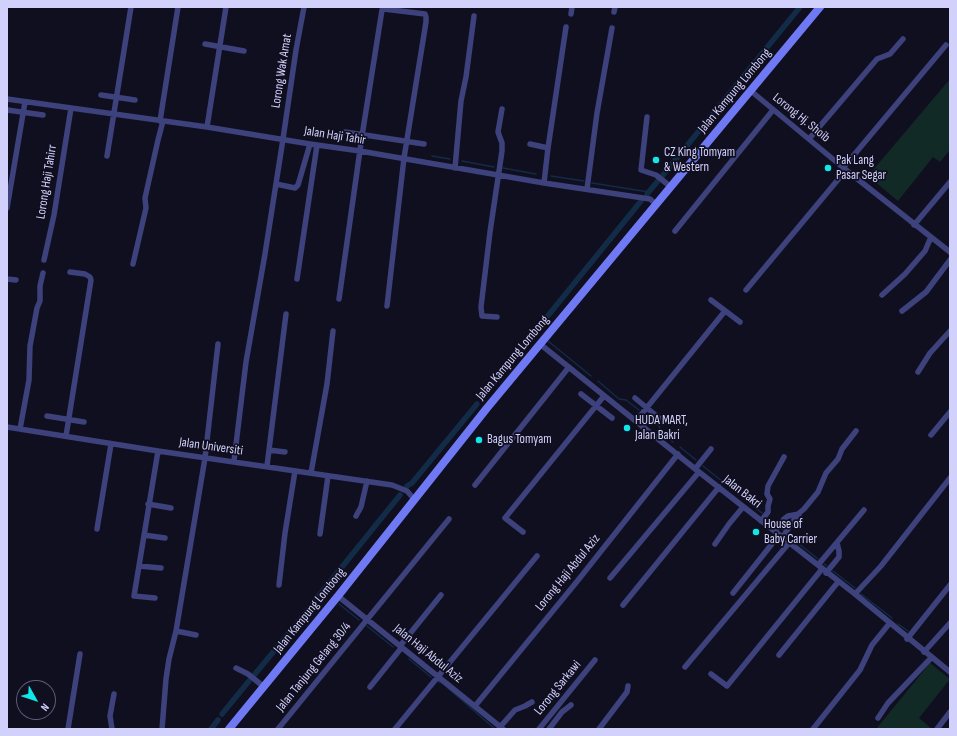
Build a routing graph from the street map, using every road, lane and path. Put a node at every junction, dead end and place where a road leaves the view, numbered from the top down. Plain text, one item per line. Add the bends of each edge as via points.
1 (131, 7) edge
2 (178, 7) edge
3 (226, 7) edge
4 (304, 7) edge
5 (572, 7) edge
6 (820, 7) edge
7 (571, 14) dead end
8 (474, 16) dead end
9 (566, 27) dead end
10 (612, 28) dead end
11 (903, 39) dead end
12 (205, 44) dead end
13 (946, 45) dead end
14 (219, 47) junction
15 (244, 51) dead end
16 (750, 91) junction
17 (101, 96) dead end
18 (116, 98) junction
19 (7, 99) edge
20 (135, 100) dead end
21 (25, 102) junction
22 (70, 108) junction
23 (502, 109) dead end
24 (7, 110) edge
25 (773, 110) junction
26 (23, 113) junction
27 (114, 114) junction
28 (44, 115) dead end
29 (647, 117) dead end
30 (162, 121) junction
31 (208, 127) junction
32 (345, 132) dead end
33 (362, 134) junction
34 (283, 139) junction
35 (809, 139) junction
36 (407, 141) junction
37 (310, 144) junction
38 (424, 144) dead end
39 (530, 144) dead end
40 (317, 145) junction
41 (548, 148) junction
42 (360, 151) junction
43 (107, 156) dead end
44 (404, 158) junction
45 (455, 168) junction
46 (844, 169) junction
47 (498, 175) junction
48 (950, 182) edge
49 (544, 183) junction
50 (276, 184) junction
51 (671, 187) junction
52 (588, 189) junction
53 (656, 204) junction
54 (7, 208) edge
55 (914, 225) junction
56 (675, 231) dead end
57 (931, 237) junction
58 (950, 252) edge
59 (44, 260) dead end
60 (950, 260) edge
61 (134, 264) dead end
62 (70, 272) dead end
63 (43, 273) dead end
64 (7, 279) edge
65 (297, 279) dead end
66 (16, 280) dead end
67 (746, 290) dead end
68 (882, 295) dead end
69 (339, 299) dead end
70 (711, 300) dead end
71 (387, 306) dead end
72 (725, 311) junction
73 (902, 311) dead end
74 (286, 314) dead end
75 (497, 317) dead end
76 (740, 322) dead end
77 (950, 330) edge
78 (333, 331) dead end
79 (218, 344) dead end
80 (540, 344) junction
81 (569, 367) junction
82 (918, 372) dead end
83 (581, 394) dead end
84 (604, 396) junction
85 (635, 398) dead end
86 (596, 406) junction
87 (646, 407) junction
88 (950, 412) edge
89 (47, 416) dead end
90 (612, 418) dead end
91 (659, 418) dead end
92 (68, 419) junction
93 (636, 421) junction
94 (84, 422) dead end
95 (7, 427) edge
96 (20, 429) junction
97 (856, 431) dead end
98 (931, 435) dead end
99 (66, 436) junction
100 (111, 444) junction
101 (711, 449) dead end
102 (269, 450) junction
103 (158, 451) junction
104 (285, 452) dead end
105 (678, 454) junction
106 (784, 457) dead end
107 (205, 458) junction
108 (234, 461) junction
109 (267, 466) junction
110 (697, 470) junction
111 (295, 471) junction
112 (311, 473) junction
113 (328, 476) junction
114 (950, 478) edge
115 (367, 481) junction
116 (475, 486) dead end
117 (719, 487) junction
118 (412, 497) junction
119 (148, 504) junction
120 (744, 507) junction
121 (171, 508) dead end
122 (864, 510) dead end
123 (799, 514) junction
124 (356, 516) dead end
125 (449, 519) dead end
126 (761, 521) junction
127 (97, 529) dead end
128 (522, 532) dead end
129 (320, 534) dead end
130 (144, 535) junction
131 (779, 535) junction
132 (165, 538) dead end
133 (789, 543) junction
134 (837, 543) junction
135 (715, 544) dead end
136 (538, 556) dead end
137 (139, 566) junction
138 (161, 568) dead end
139 (822, 569) junction
140 (610, 578) dead end
141 (838, 582) junction
142 (279, 585) dead end
143 (950, 585) edge
144 (733, 593) dead end
145 (854, 594) junction
146 (441, 595) dead end
147 (338, 596) junction
148 (156, 598) dead end
149 (623, 605) dead end
150 (366, 619) junction
151 (950, 623) edge
152 (889, 624) junction
153 (176, 631) junction
154 (196, 635) dead end
155 (907, 639) junction
156 (401, 646) junction
157 (924, 652) junction
158 (80, 654) dead end
159 (779, 655) dead end
160 (931, 658) junction
161 (595, 660) dead end
162 (685, 667) dead end
163 (236, 668) dead end
164 (950, 672) edge
165 (711, 674) dead end
166 (438, 676) junction
167 (628, 686) dead end
168 (264, 687) junction
169 (370, 687) dead end
170 (114, 694) dead end
171 (532, 702) dead end
172 (571, 705) dead end
173 (475, 706) junction
174 (950, 712) edge
175 (878, 718) dead end
176 (502, 728) edge
177 (68, 729) edge
178 (112, 729) edge
179 (162, 729) edge
180 (229, 729) edge
181 (278, 729) edge
182 (395, 729) edge
183 (539, 729) edge
184 (549, 729) edge
185 (599, 729) edge
186 (813, 729) edge
187 (937, 729) edge

1 - 18 street
2 - 30 street
3 - 14 street
4 - 34 street, Lorong Wak Amat
5 - 7 street
6 - 16 street, Jalan Kampung Lombong
8 - 45 street via 461,101
9 - 41 street
10 - 52 street via 597,113
11 - 35 street via 890,54 877,59
12 - 14 street
13 - 46 street
14 - 15 street
14 - 31 street
16 - 25 street, Lorong Hj. Shoib
16 - 51 street, Jalan Kampung Lombong
17 - 18 street
18 - 20 street
18 - 27 street
19 - 21 street, Jalan Haji Tahir
21 - 22 street, Jalan Haji Tahir
21 - 26 street
22 - 27 street, Jalan Haji Tahir
22 - 59 street, Lorong Haji Tahirr via 54,215
23 - 47 street via 498,132 502,142
24 - 26 street
25 - 35 street, Lorong Hj. Shoib
25 - 56 street
26 - 28 street
26 - 54 street
27 - 30 street, Jalan Haji Tahir
27 - 43 street
29 - 51 street via 641,170 656,175
30 - 31 street, Jalan Haji Tahir
30 - 61 street
31 - 34 street, Jalan Haji Tahir
32 - 33 street
33 - 36 street
33 - 36 street via 381,13 384,9 425,14
33 - 42 street
34 - 37 street, Jalan Haji Tahir
34 - 50 street, Lorong Wak Amat
35 - 46 street, Lorong Hj. Shoib
36 - 38 street
36 - 44 street
37 - 40 street, Jalan Haji Tahir
37 - 50 street via 295,188
39 - 41 street
40 - 42 street, Jalan Haji Tahir
40 - 65 street
41 - 49 street
42 - 44 street, Jalan Haji Tahir
42 - 69 street
44 - 45 street, Jalan Haji Tahir
44 - 71 street
45 - 47 street, Jalan Haji Tahir
46 - 55 street, Lorong Hj. Shoib
46 - 67 street
47 - 49 street, Jalan Haji Tahir
47 - 75 street via 481,313 482,316
48 - 55 street
49 - 52 street, Jalan Haji Tahir
50 - 108 street, Lorong Wak Amat via 246,362
51 - 53 street, Jalan Kampung Lombong
52 - 53 street, Jalan Haji Tahir via 650,199
53 - 80 street, Jalan Kampung Lombong
55 - 57 street, Lorong Hj. Shoib
57 - 58 street, Lorong Hj. Shoib
57 - 68 street via 925,251
60 - 73 street via 926,292
62 - 92 street via 85,274 91,280
63 - 96 street via 30,346 29,380
64 - 66 street
70 - 72 street
72 - 76 street
72 - 87 street
74 - 102 street
77 - 82 street
78 - 112 street
79 - 107 street
80 - 81 street, Jalan Bakri
80 - 118 street, Jalan Kampung Lombong
81 - 84 street, Jalan Bakri
81 - 116 street
83 - 86 street
84 - 86 street
84 - 93 street, Jalan Bakri
85 - 87 street
86 - 90 street
86 - 128 street via 505,518
87 - 91 street
87 - 93 street
88 - 98 street
89 - 92 street
92 - 94 street
92 - 99 street
93 - 105 street, Jalan Bakri
95 - 96 street, Jalan Universiti
96 - 99 street, Jalan Universiti
97 - 123 street via 826,473 818,492
99 - 100 street, Jalan Universiti
100 - 103 street, Jalan Universiti
100 - 127 street
101 - 110 street
102 - 104 street
102 - 109 street
103 - 107 street, Jalan Universiti
103 - 119 street
105 - 110 street, Jalan Bakri
105 - 173 street, Lorong Haji Abdul Aziz
106 - 126 street via 768,486 768,512
107 - 108 street, Jalan Universiti
107 - 153 street
108 - 109 street, Jalan Universiti
109 - 111 street, Jalan Universiti
110 - 117 street, Jalan Bakri
110 - 140 street
111 - 112 street, Jalan Universiti
111 - 142 street
112 - 113 street, Jalan Universiti
113 - 115 street, Jalan Universiti
113 - 129 street
114 - 145 street via 881,566
115 - 118 street, Jalan Universiti via 392,485 403,489
115 - 124 street via 361,507
117 - 120 street, Jalan Bakri
117 - 149 street
118 - 147 street, Jalan Kampung Lombong
119 - 121 street
119 - 130 street
120 - 126 street, Jalan Bakri
120 - 135 street
122 - 134 street
123 - 131 street
123 - 131 street via 784,519
125 - 150 street, Jalan Tanjung Gelang 30/4
126 - 131 street, Jalan Bakri
130 - 132 street
130 - 137 street
131 - 133 street, Jalan Bakri
131 - 144 street
133 - 139 street, Jalan Bakri
133 - 162 street
134 - 139 street
134 - 139 street via 839,557
136 - 166 street
137 - 138 street
137 - 148 street via 134,596
139 - 141 street, Jalan Bakri
139 - 165 street via 727,686
141 - 145 street, Jalan Bakri
141 - 159 street
143 - 155 street
145 - 152 street, Jalan Bakri
146 - 156 street
147 - 150 street, Jalan Haji Abdul Aziz
147 - 168 street, Jalan Kampung Lombong
150 - 156 street, Jalan Haji Abdul Aziz
150 - 181 street, Jalan Tanjung Gelang 30/4
151 - 157 street
152 - 155 street, Jalan Bakri
152 - 186 street via 872,645 860,670
153 - 154 street
153 - 179 street via 166,679
155 - 157 street, Jalan Bakri
156 - 166 street, Jalan Haji Abdul Aziz
156 - 169 street
157 - 160 street, Jalan Bakri
158 - 177 street
160 - 164 street, Jalan Bakri
160 - 175 street via 888,703
161 - 183 street, Lorong Sarkawi
163 - 168 street
166 - 173 street, Jalan Haji Abdul Aziz
166 - 182 street
167 - 185 street via 627,692
168 - 180 street, Jalan Kampung Lombong
170 - 178 street via 110,716
171 - 176 street via 515,710
172 - 184 street
173 - 176 street, Jalan Haji Abdul Aziz
174 - 187 street

